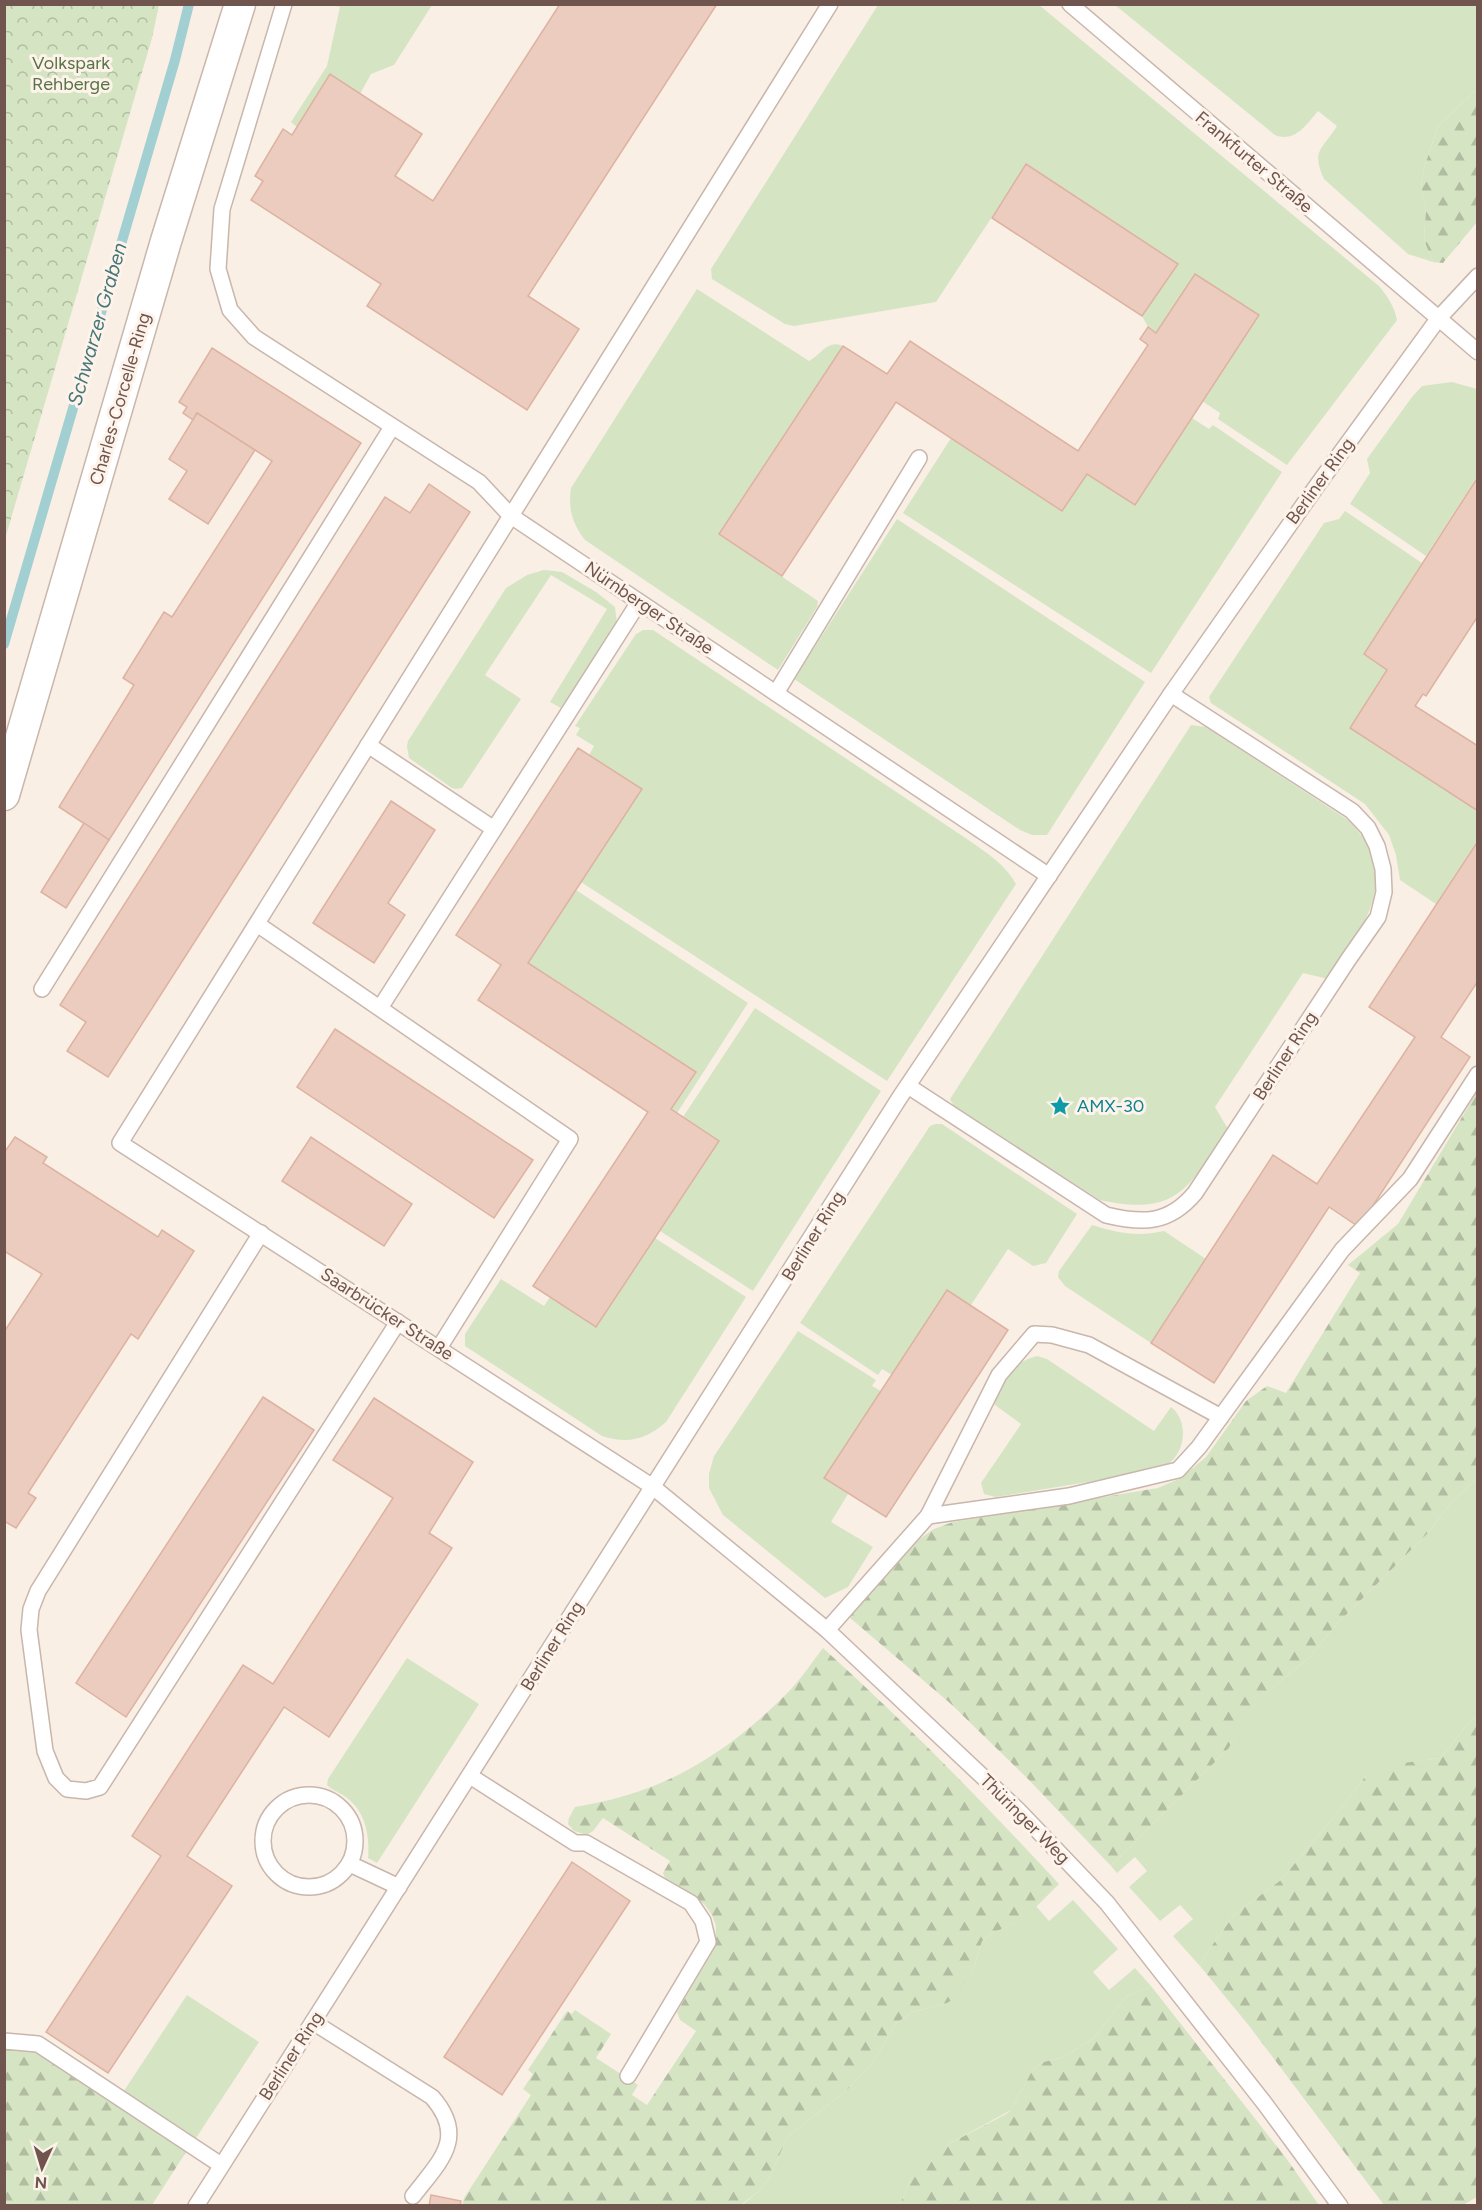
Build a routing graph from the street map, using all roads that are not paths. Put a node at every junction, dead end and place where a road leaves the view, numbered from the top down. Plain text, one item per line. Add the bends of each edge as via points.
1 (240, 4) edge
2 (284, 4) edge
3 (830, 4) edge
4 (1070, 4) edge
5 (1478, 276) edge
6 (1438, 319) junction
7 (1478, 352) edge
8 (392, 426) junction
9 (919, 458) dead end
10 (511, 516) junction
11 (639, 602) junction
12 (776, 693) junction
13 (1171, 693) junction
14 (368, 745) junction
15 (4, 795) edge
16 (494, 829) junction
17 (1048, 876) junction
18 (257, 924) junction
19 (42, 989) dead end
20 (380, 1008) junction
21 (1478, 1074) edge
22 (908, 1086) junction
23 (261, 1233) junction
24 (398, 1322) junction
25 (439, 1348) junction
26 (1221, 1417) junction
27 (653, 1487) junction
28 (928, 1516) junction
29 (827, 1630) junction
30 (470, 1776) junction
31 (350, 1864) junction
32 (399, 1887) junction
33 (313, 2022) junction
34 (4, 2041) edge
35 (628, 2076) dead end
36 (221, 2164) junction
37 (413, 2196) dead end
38 (196, 2205) edge
39 (1340, 2205) edge

1 - 15 street, Charles-Corcelle-Ring via 166,241
2 - 8 lane, Nürnberger Straße via 222,209 218,269 231,310 254,337
3 - 10 lane
4 - 6 lane, Frankfurter Straße
5 - 6 lane, Berliner Ring
6 - 7 lane, Frankfurter Straße
6 - 13 lane, Berliner Ring
8 - 10 lane, Nürnberger Straße via 479,482
8 - 19 lane
9 - 12 lane
10 - 11 lane, Nürnberger Straße
10 - 14 lane
11 - 12 lane, Nürnberger Straße
11 - 16 lane
12 - 17 lane, Nürnberger Straße
13 - 17 lane, Berliner Ring
13 - 22 lane, Berliner Ring via 1352,811 1368,828 1383,869 1384,892 1378,917 1195,1194 1184,1206 1152,1221 1106,1215
14 - 16 lane
14 - 18 lane
16 - 20 lane
17 - 22 lane, Berliner Ring
18 - 20 lane
18 - 23 lane, Saarbrücker Straße via 120,1143
20 - 25 lane via 570,1139
21 - 26 lane via 1410,1179 1342,1250
22 - 27 lane, Berliner Ring
23 - 24 lane, Saarbrücker Straße
23 - 24 lane via 38,1591 31,1609 29,1630 45,1751 56,1778 67,1789 86,1791 100,1787
24 - 25 lane, Saarbrücker Straße
25 - 27 lane, Saarbrücker Straße
26 - 28 lane via 1178,1470 1069,1496
26 - 28 lane via 1089,1346 1034,1334 999,1375
27 - 29 lane, Thüringer Weg
27 - 30 lane, Berliner Ring
28 - 29 lane
29 - 39 lane, Thüringer Weg via 1018,1810 1107,1903
30 - 32 lane, Berliner Ring
30 - 35 lane via 575,1843 586,1843 691,1903 703,1921 708,1942
31 - 31 lane via 355,1832 335,1802 300,1795 271,1815 263,1838 264,1850 275,1872 284,1880 319,1887 340,1876
31 - 32 lane
32 - 33 lane, Berliner Ring
33 - 36 lane, Berliner Ring
33 - 37 lane via 432,2097 442,2109 449,2122 444,2156
34 - 36 lane via 38,2044
36 - 38 lane, Berliner Ring

